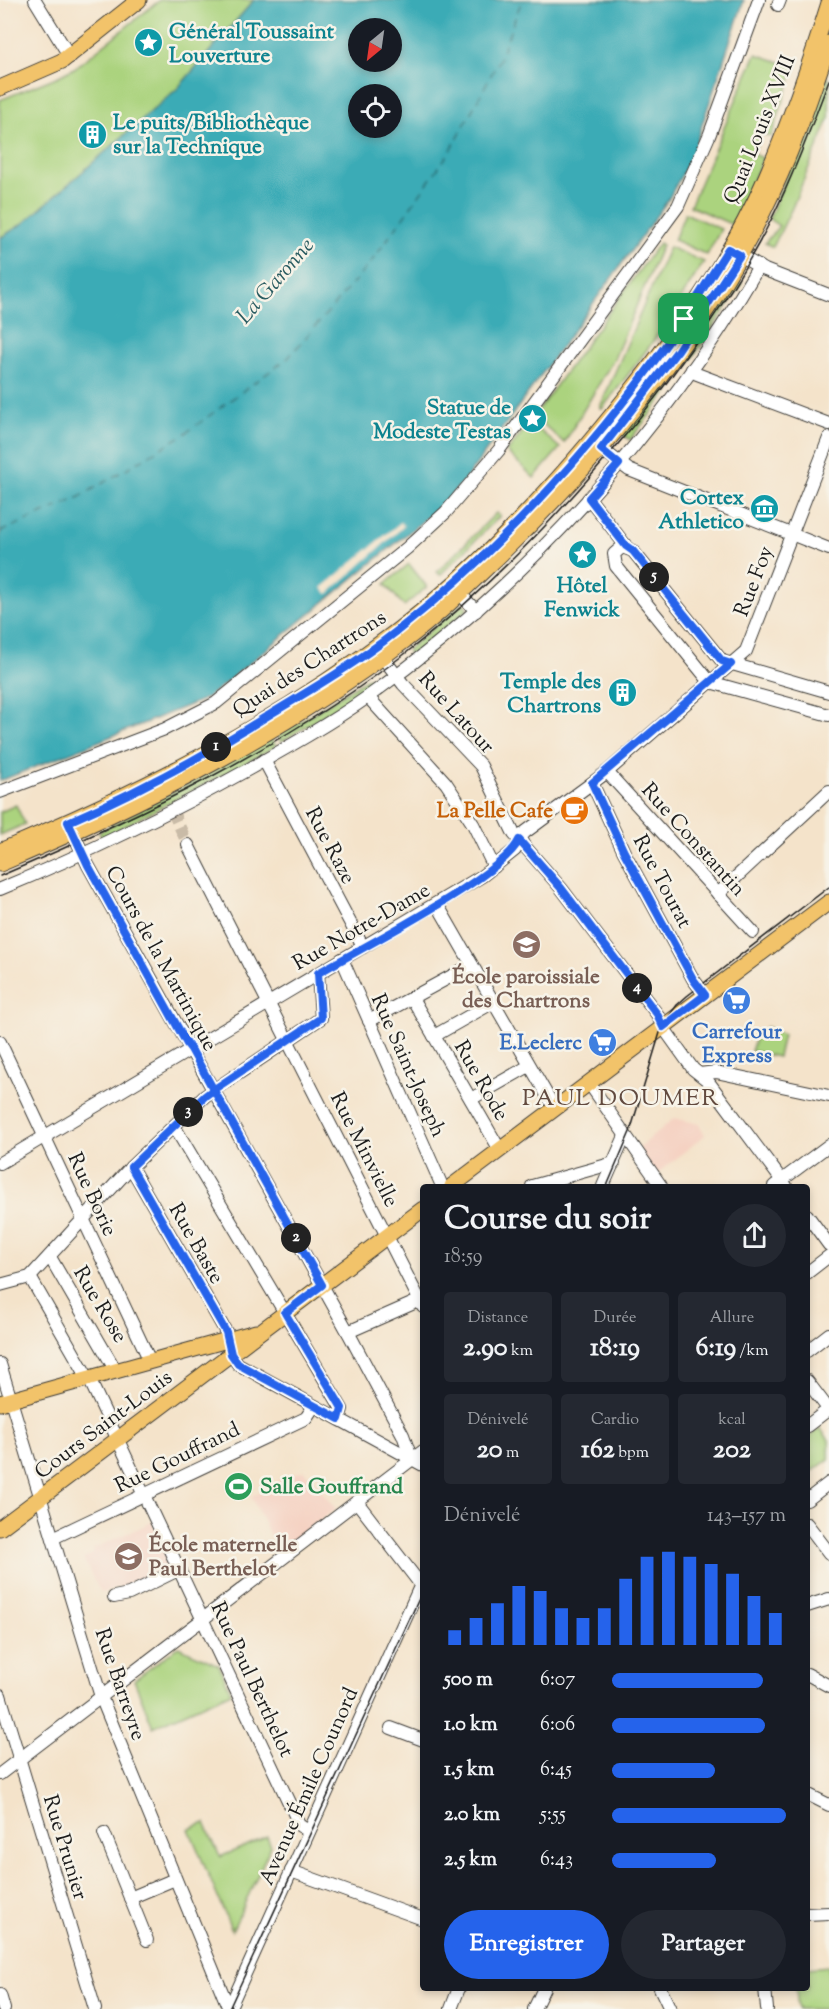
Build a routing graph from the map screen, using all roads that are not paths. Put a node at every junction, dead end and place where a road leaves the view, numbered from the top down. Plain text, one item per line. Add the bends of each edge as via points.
1 (35, 0) edge
2 (139, 0) edge
3 (759, 0) edge
4 (829, 3) edge
5 (825, 46) edge
6 (70, 57) junction
7 (0, 88) edge
8 (734, 252) junction
9 (759, 266) junction
10 (829, 295) edge
11 (692, 369) junction
12 (829, 424) edge
13 (829, 438) edge
14 (596, 445) junction
15 (619, 464) junction
16 (589, 498) junction
17 (792, 534) junction
18 (626, 546) junction
19 (829, 549) edge
20 (456, 589) junction
21 (476, 610) junction
22 (379, 652) junction
23 (731, 664) junction
24 (397, 675) junction
25 (710, 682) junction
26 (829, 692) edge
27 (368, 697) junction
28 (829, 715) edge
29 (264, 760) junction
30 (607, 772) junction
31 (592, 783) junction
32 (829, 791) edge
33 (0, 792) edge
34 (71, 827) junction
35 (519, 840) junction
36 (188, 845) tunnel mouth
37 (0, 851) edge
38 (83, 854) junction
39 (0, 864) edge
40 (494, 867) junction
41 (0, 890) edge
42 (718, 894) junction
43 (437, 904) junction
44 (826, 910) edge
45 (753, 932) dead end
46 (363, 947) junction
47 (342, 959) junction
48 (472, 965) junction
49 (318, 973) junction
50 (705, 995) junction
51 (412, 998) junction
52 (269, 1003) junction
53 (492, 1003) junction
54 (369, 1021) junction
55 (663, 1027) junction
56 (434, 1036) junction
57 (288, 1040) junction
58 (0, 1042) edge
59 (191, 1049) junction
60 (529, 1066) junction
61 (700, 1074) junction
62 (589, 1083) junction
63 (213, 1090) junction
64 (829, 1096) edge
65 (471, 1099) junction
66 (555, 1108) junction
67 (174, 1126) junction
68 (44, 1136) junction
69 (625, 1136) junction
70 (829, 1145) edge
71 (500, 1150) junction
72 (0, 1163) edge
73 (614, 1163) junction
74 (131, 1167) junction
75 (441, 1184) edge
76 (455, 1184) edge
77 (539, 1184) edge
78 (604, 1184) edge
79 (660, 1184) edge
80 (780, 1184) edge
81 (782, 1184) edge
82 (420, 1211) edge
83 (810, 1219) edge
84 (84, 1220) junction
85 (387, 1236) junction
86 (829, 1245) edge
87 (829, 1256) edge
88 (50, 1257) junction
89 (810, 1271) edge
90 (30, 1277) junction
91 (0, 1285) edge
92 (322, 1285) junction
93 (420, 1298) edge
94 (420, 1303) edge
95 (285, 1313) junction
96 (348, 1332) junction
97 (829, 1334) edge
98 (229, 1347) junction
99 (810, 1349) edge
100 (150, 1361) junction
101 (0, 1364) edge
102 (116, 1371) junction
103 (88, 1378) junction
104 (810, 1385) edge
105 (5, 1402) edge
106 (314, 1406) junction
107 (829, 1410) edge
108 (339, 1419) junction
109 (810, 1424) edge
110 (118, 1439) junction
111 (418, 1463) edge
112 (829, 1483) edge
113 (144, 1495) junction
114 (40, 1498) junction
115 (810, 1498) edge
116 (357, 1502) junction
117 (0, 1528) edge
118 (810, 1528) edge
119 (53, 1538) junction
120 (829, 1553) edge
121 (180, 1569) junction
122 (420, 1580) edge
123 (420, 1586) edge
124 (114, 1597) dead end
125 (829, 1599) edge
126 (810, 1605) edge
127 (203, 1619) junction
128 (810, 1676) edge
129 (829, 1686) edge
130 (0, 1695) edge
131 (101, 1697) junction
132 (391, 1728) dead end
133 (420, 1739) edge
134 (19, 1760) junction
135 (0, 1774) edge
136 (810, 1796) edge
137 (829, 1805) edge
138 (309, 1831) junction
139 (104, 1833) dead end
140 (291, 1871) junction
141 (175, 1879) junction
142 (130, 1898) junction
143 (829, 1913) edge
144 (810, 1914) edge
145 (420, 1918) edge
146 (147, 1940) dead end
147 (458, 1991) edge
148 (543, 1991) edge
149 (661, 1991) edge
150 (765, 1991) edge
151 (0, 1995) edge
152 (4, 2009) edge
153 (95, 2009) edge
154 (229, 2009) edge
155 (451, 2009) edge
156 (534, 2009) edge
157 (670, 2009) edge
158 (767, 2009) edge

1 - 6 street
2 - 6 main road
3 - 33 street via 678,206 499,450 446,512 216,703 165,729
4 - 5 main road, Quai Louis XVIII
5 - 8 main road, Quai Louis XVIII
6 - 7 main road
8 - 9 street
8 - 14 main road, Quai Louis XVIII
9 - 10 street
9 - 11 street
11 - 12 street
11 - 15 street
13 - 17 street, Rue Foy
14 - 15 street
14 - 20 main road, Quai des Chartrons via 554,502
15 - 16 street
15 - 17 street
16 - 18 street
16 - 21 street
17 - 19 street
17 - 23 street, Rue Foy via 746,651
18 - 23 street via 722,661
18 - 25 street via 614,554 616,566
20 - 21 street
20 - 22 main road, Quai des Chartrons
21 - 24 street
22 - 24 street, Rue Latour
22 - 34 main road, Quai des Chartrons
23 - 25 street, Rue Foy
23 - 26 street
24 - 27 street
24 - 35 street, Rue Latour via 481,766
25 - 28 street
25 - 30 street, Rue Notre-Dame
27 - 29 street
27 - 40 street via 446,783
29 - 38 street
29 - 46 street, Rue Raze
30 - 31 street, Rue Notre-Dame
30 - 42 street, Rue Constantin
31 - 35 street, Rue Notre-Dame
31 - 50 street, Rue Tourat via 624,852
32 - 42 street
34 - 37 main road, Quai des Chartrons
34 - 38 street, Cours de la Martinique
34 - 39 main road, Quai des Chartrons
35 - 40 street, Rue Notre-Dame via 515,850
35 - 55 street, Rue Latour via 568,897
36 - 52 street, Rue Minvielle
38 - 41 street
38 - 59 street, Cours de la Martinique
40 - 43 street, Rue Notre-Dame
42 - 45 street, Rue Constantin
43 - 46 street, Rue Notre-Dame
43 - 48 street
44 - 50 main road
46 - 47 street, Rue Notre-Dame
47 - 49 street, Rue Notre-Dame
47 - 54 street, Rue Saint-Joseph
48 - 51 street
48 - 53 street
49 - 52 street, Rue Notre-Dame
49 - 57 street via 321,1018
50 - 55 main road
51 - 54 street
51 - 56 street, Rue Rode
52 - 57 street, Rue Minvielle
52 - 59 street, Rue Notre-Dame
53 - 56 street
53 - 60 street
54 - 75 street, Rue Saint-Joseph
55 - 61 street, Rue Latour
55 - 62 main road
56 - 65 street, Rue Rode
57 - 63 street
57 - 85 street, Rue Minvielle
58 - 68 street, Rue Borie
59 - 63 street, Cours de la Martinique
59 - 68 street, Rue Notre-Dame
60 - 65 street
60 - 66 street
61 - 64 street via 716,1072
61 - 80 street, Rue Latour
62 - 66 main road
62 - 69 street
63 - 67 street
63 - 92 street, Cours de la Martinique
65 - 71 street, Rue Rode
66 - 71 main road
67 - 74 street
67 - 95 street
68 - 72 street, Rue Notre-Dame
68 - 84 street, Rue Borie
69 - 73 street
69 - 79 street
70 - 81 street
71 - 76 main road
73 - 77 street
73 - 78 street
74 - 84 street
74 - 98 street, Rue Baste
82 - 85 main road
83 - 86 street
84 - 88 street
84 - 100 street, Rue Borie
85 - 92 main road
85 - 93 street, Rue Minvielle
87 - 89 street
88 - 90 street
88 - 102 street, Rue Rose
90 - 91 street
90 - 103 street, Rue Paul Berthelot
92 - 95 main road
92 - 96 street, Cours de la Martinique
94 - 96 street
95 - 98 main road
95 - 108 street via 342,1408
96 - 111 street, Cours de la Martinique
97 - 99 street
98 - 100 main road
98 - 106 street via 238,1364
98 - 110 main road, Cours Saint-Louis
100 - 102 main road
101 - 105 street, Rue Barreyre
102 - 103 main road
103 - 105 main road
103 - 110 street, Rue Paul Berthelot
104 - 107 street
105 - 114 street, Rue Barreyre
106 - 108 street
106 - 113 street, Rue Gouffrand via 306,1418
107 - 109 street
108 - 111 street
110 - 113 street, Rue Paul Berthelot
110 - 114 main road, Cours Saint-Louis
111 - 116 street
112 - 115 street
113 - 119 street, Rue Gouffrand
113 - 121 street, Rue Paul Berthelot
114 - 117 main road, Cours Saint-Louis
114 - 119 street, Rue Barreyre
116 - 122 street
116 - 127 street
118 - 120 street
119 - 131 street, Rue Barreyre
121 - 124 street via 129,1594
121 - 127 street, Rue Paul Berthelot
123 - 138 street, Avenue Émile Counord
125 - 126 street
127 - 131 street
127 - 138 street, Rue Paul Berthelot via 300,1826
128 - 129 street
130 - 134 street, Rue Prunier
131 - 134 street
131 - 141 street, Rue Barreyre
132 - 133 street
134 - 135 street
134 - 153 street, Rue Prunier
136 - 137 street
138 - 140 street, Avenue Émile Counord
139 - 142 street
140 - 145 street
140 - 154 street, Avenue Émile Counord
141 - 142 street
141 - 154 street, Rue Barreyre
142 - 146 street
143 - 144 street
147 - 155 street
148 - 156 street
149 - 157 street
150 - 158 street
151 - 152 street

